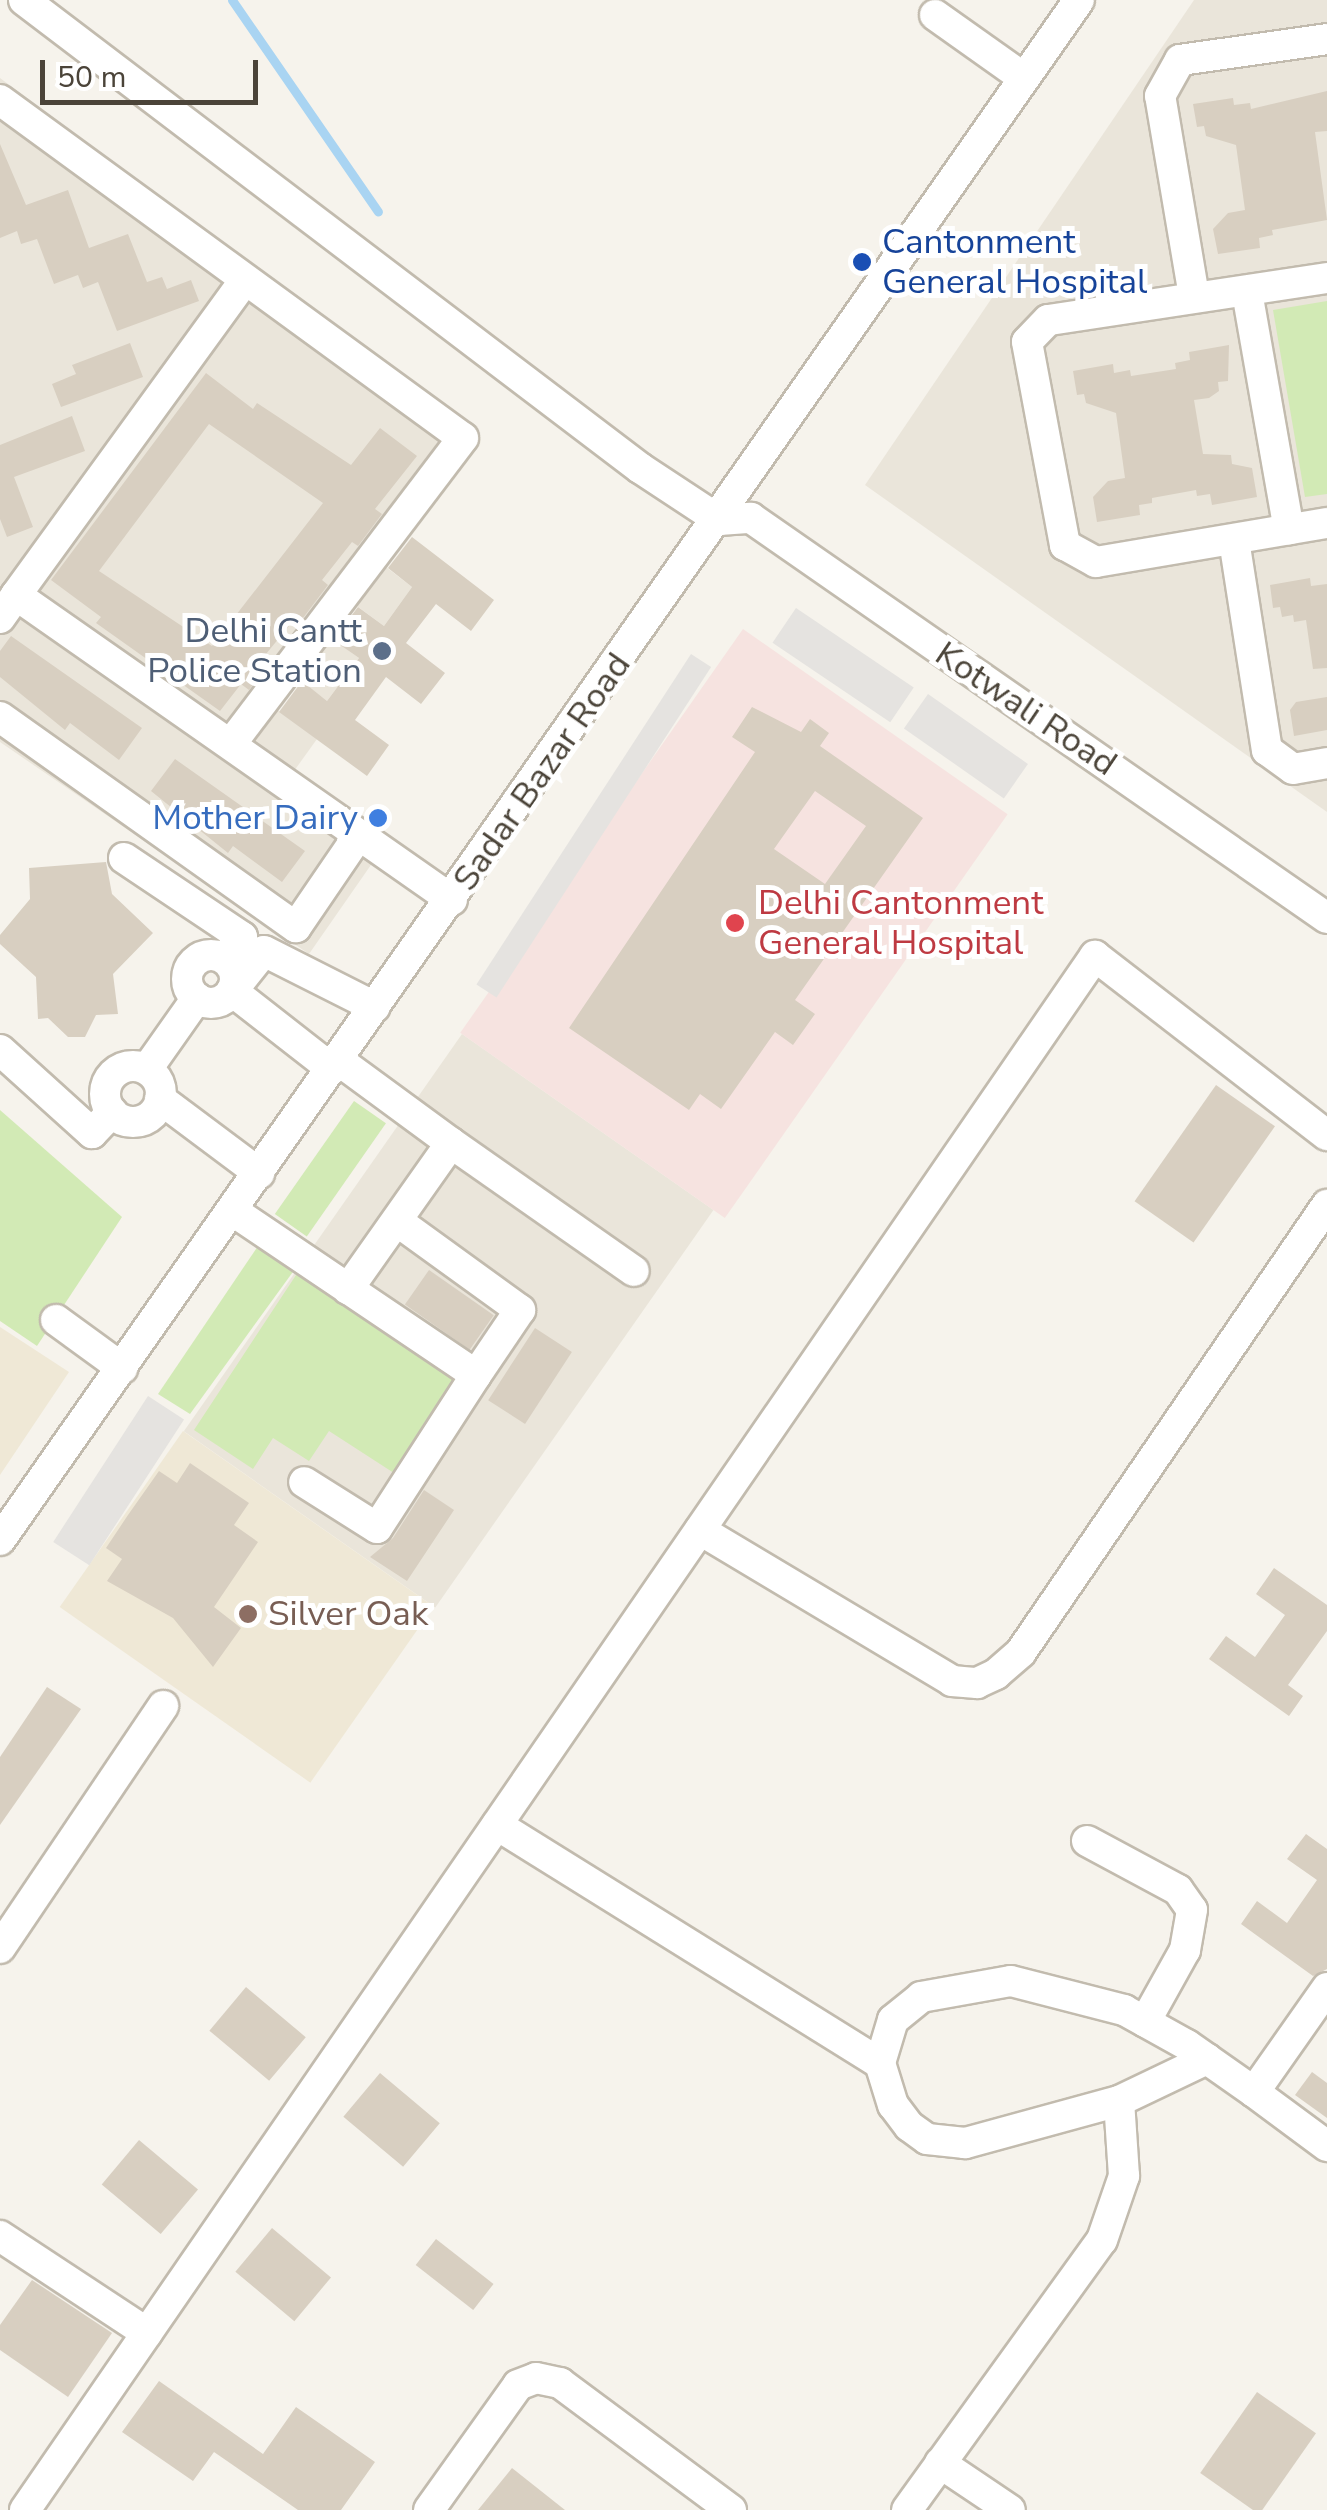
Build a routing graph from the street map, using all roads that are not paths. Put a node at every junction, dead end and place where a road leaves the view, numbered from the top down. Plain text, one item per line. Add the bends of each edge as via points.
1 (24, 0) edge
2 (1078, 0) edge
3 (936, 15) dead end
4 (1327, 38) edge
5 (1024, 78) junction
6 (0, 100) edge
7 (1327, 278) edge
8 (245, 280) junction
9 (1246, 292) junction
10 (1194, 296) junction
11 (719, 520) junction
12 (1327, 523) edge
13 (1289, 529) junction
14 (1234, 540) junction
15 (8, 606) edge
16 (0, 718) edge
17 (231, 744) junction
18 (1327, 764) edge
19 (358, 836) junction
20 (124, 858) dead end
21 (452, 900) junction
22 (1327, 918) edge
23 (244, 949) junction
24 (232, 991) junction
25 (196, 998) junction
26 (376, 1007) junction
27 (0, 1050) edge
28 (335, 1065) junction
29 (147, 1069) junction
30 (160, 1099) junction
31 (112, 1112) junction
32 (1327, 1134) edge
33 (452, 1143) junction
34 (259, 1173) junction
35 (1327, 1205) edge
36 (233, 1211) junction
37 (397, 1221) junction
38 (634, 1271) dead end
39 (348, 1289) junction
40 (56, 1320) dead end
41 (122, 1368) junction
42 (476, 1375) junction
43 (304, 1482) dead end
44 (700, 1530) junction
45 (0, 1540) edge
46 (163, 1706) dead end
47 (496, 1825) junction
48 (1086, 1841) dead end
49 (0, 1948) edge
50 (1327, 1988) edge
51 (1145, 2022) junction
52 (1207, 2059) junction
53 (880, 2063) junction
54 (1254, 2092) junction
55 (1119, 2100) junction
56 (1327, 2146) edge
57 (0, 2236) edge
58 (146, 2333) junction
59 (940, 2462) junction
60 (24, 2510) edge
61 (430, 2510) edge
62 (731, 2510) edge
63 (906, 2510) edge
64 (1010, 2510) edge

1 - 11 street via 640,468
2 - 5 street, Sadar Bazar Road
3 - 5 street
4 - 10 street via 1180,60 1160,96
5 - 11 street, Sadar Bazar Road
6 - 8 street
7 - 9 street
8 - 15 street
8 - 17 street via 463,438
9 - 10 street
9 - 13 street
10 - 14 street via 1048,320 1028,342 1065,546 1096,562
11 - 21 street, Sadar Bazar Road
11 - 22 street, Kotwali Road via 751,518
12 - 13 street
13 - 14 street
14 - 18 street via 1267,750 1293,769
15 - 17 street
16 - 19 street via 296,927
17 - 19 street
19 - 21 street
20 - 23 street
21 - 26 street, Sadar Bazar Road
23 - 24 street
23 - 25 street via 204,955 190,966 187,983
23 - 26 street
24 - 25 street via 214,1003
24 - 28 street
25 - 29 street
26 - 28 street, Sadar Bazar Road
27 - 31 street via 92,1133
28 - 33 street
28 - 34 street, Sadar Bazar Road
29 - 30 street
29 - 31 street via 121,1068 108,1080 104,1097
30 - 31 street via 152,1115 137,1121
30 - 34 street
32 - 44 street via 1095,956
33 - 37 street
33 - 38 street
34 - 36 street, Sadar Bazar Road
35 - 44 street via 1020,1652 996,1674 978,1683 952,1682
36 - 39 street
36 - 41 street, Sadar Bazar Road
37 - 39 street
37 - 42 street via 520,1310
39 - 42 street
40 - 41 street
41 - 45 street, Sadar Bazar Road
42 - 43 street via 376,1528
44 - 47 street
46 - 49 street
47 - 53 street
47 - 58 street
48 - 51 street via 1178,1890 1192,1910 1185,1950
50 - 54 street
51 - 52 street
51 - 53 street via 1012,1981 971,1986 921,1996 893,2020
52 - 54 street
52 - 55 street
53 - 55 street via 893,2104 927,2139 997,2138
54 - 56 street
55 - 59 street via 1124,2176 1102,2240
57 - 58 street
58 - 60 street
59 - 63 street
59 - 64 street
61 - 62 street via 518,2384 536,2378 560,2383

